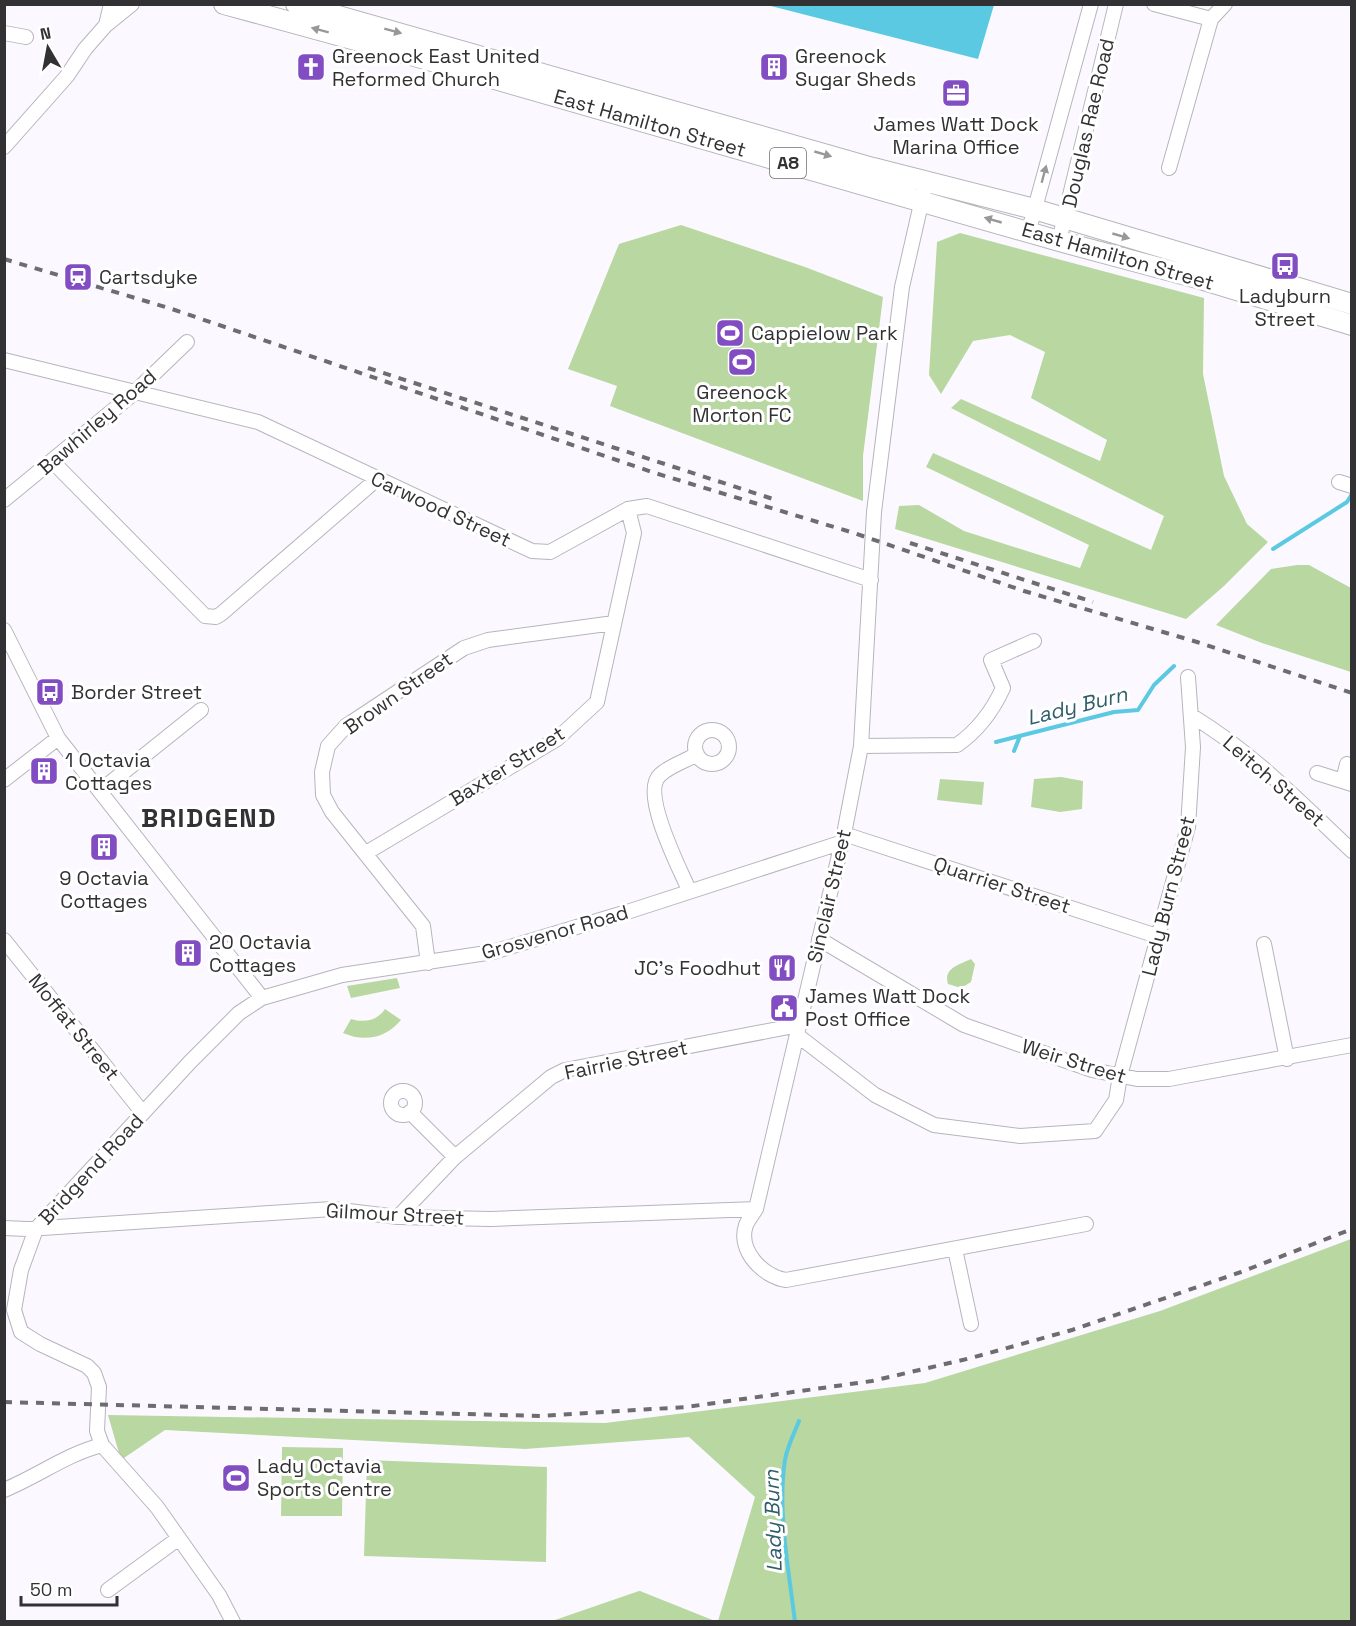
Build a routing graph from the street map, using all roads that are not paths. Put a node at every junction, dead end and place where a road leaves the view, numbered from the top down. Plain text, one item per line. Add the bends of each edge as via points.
1 (111, 4) edge
2 (132, 4) edge
3 (224, 4) edge
4 (296, 4) edge
5 (1091, 4) edge
6 (1116, 4) edge
7 (1154, 4) edge
8 (1225, 4) edge
9 (1211, 19) junction
10 (106, 25) junction
11 (4, 33) edge
12 (26, 37) dead end
13 (635, 109) junction
14 (7, 141) edge
15 (1169, 168) dead end
16 (924, 191) junction
17 (1034, 209) junction
18 (1064, 220) junction
19 (1029, 230) junction
20 (1059, 241) junction
21 (1352, 304) edge
22 (1352, 325) edge
23 (187, 342) dead end
24 (4, 360) edge
25 (134, 393) junction
26 (52, 461) junction
27 (377, 479) junction
28 (4, 500) edge
29 (628, 509) junction
30 (871, 580) junction
31 (614, 623) junction
32 (4, 630) edge
33 (1034, 641) dead end
34 (1188, 677) dead end
35 (201, 710) dead end
36 (1192, 716) junction
37 (58, 738) junction
38 (861, 746) junction
39 (697, 754) dead end
40 (1347, 764) dead end
41 (1317, 773) dead end
42 (4, 780) edge
43 (1347, 782) edge
44 (100, 791) junction
45 (843, 838) junction
46 (1352, 851) edge
47 (366, 853) junction
48 (689, 890) junction
49 (1160, 937) junction
50 (819, 939) junction
51 (4, 940) edge
52 (1264, 944) dead end
53 (428, 963) junction
54 (262, 998) junction
55 (798, 1030) junction
56 (1352, 1045) edge
57 (1287, 1059) junction
58 (1120, 1076) junction
59 (410, 1112) dead end
60 (143, 1113) junction
61 (455, 1157) junction
62 (756, 1209) junction
63 (398, 1217) junction
64 (1086, 1224) dead end
65 (4, 1228) edge
66 (36, 1228) junction
67 (955, 1249) junction
68 (970, 1324) dead end
69 (102, 1445) junction
70 (4, 1490) edge
71 (179, 1538) junction
72 (108, 1590) dead end
73 (233, 1622) edge

1 - 10 street
2 - 10 street
13 -> 3 highway, East Hamilton Street / A8
4 -> 13 highway, East Hamilton Street / A8
17 -> 5 street, Douglas Rae Road
6 - 18 street, Douglas Rae Road
7 - 9 street
8 - 9 street
9 - 15 street
10 - 14 street via 67,76
11 - 12 street
13 - 16 highway, East Hamilton Street / A8
16 - 17 highway, East Hamilton Street / A8
19 -> 16 highway, East Hamilton Street / A8
16 - 30 street, Sinclair Street via 903,286 874,512
17 - 18 highway, East Hamilton Street / A8
17 - 19 street, Douglas Rae Road
18 - 20 street, Douglas Rae Road
18 -> 21 highway, East Hamilton Street / A8
19 - 20 highway, East Hamilton Street / A8
20 - 22 highway, East Hamilton Street / A8
23 - 25 street, Bawhirley Road
24 - 25 street, Carwood Street
25 - 26 street, Bawhirley Road
25 - 27 street, Carwood Street via 258,422
26 - 27 street via 211,618 221,614
26 - 28 street, Bawhirley Road
27 - 29 street, Carwood Street via 524,548 541,552 559,548
29 - 30 street, Carwood Street via 654,507
29 - 31 street, Baxter Street via 634,533
30 - 38 street, Sinclair Street
31 - 47 street, Baxter Street via 597,702 557,739
31 - 47 street, Brown Street via 488,640 464,648 346,726 328,746 322,772 323,795
32 - 37 street
33 - 38 street via 991,660 1003,688 980,724 957,745
34 - 36 street, Lady Burn Street
35 - 44 street
36 - 46 street, Leitch Street via 1264,767
36 - 49 street, Lady Burn Street via 1188,827
37 - 42 street
37 - 44 street
38 - 45 street, Sinclair Street
39 - 48 street via 659,776 654,786 659,817
40 - 43 street
41 - 43 street
44 - 54 street
45 - 48 street, Grosvenor Road
45 - 49 street, Quarrier Street
45 - 50 street, Sinclair Street
47 - 53 street, Brown Street via 423,926
48 - 53 street, Grosvenor Road via 493,952
49 - 58 street, Lady Burn Street
50 - 55 street, Sinclair Street
50 - 58 street, Weir Street via 964,1025
51 - 60 street, Moffat Street
52 - 57 street
53 - 54 street, Grosvenor Road via 342,975
54 - 60 street, Bridgend Road via 239,1013
55 - 58 street, Lady Burn Street via 875,1095 934,1125 1009,1135 1095,1131 1116,1100
55 - 61 street, Fairrie Street via 565,1070 551,1077
55 - 62 street, Sinclair Street
56 - 57 street, Weir Street
57 - 58 street, Weir Street via 1169,1079
59 - 61 street
60 - 66 street, Bridgend Road
61 - 63 street, Fairrie Street
62 - 63 street, Gilmour Street via 491,1220
62 - 67 street, Sinclair Street via 746,1227 748,1250 760,1269 773,1278 799,1278
63 - 66 street, Gilmour Street via 321,1209
64 - 67 street, Sinclair Street
65 - 66 street, Gilmour Street
66 - 69 street, Bridgend Road via 21,1270 14,1310 21,1332 94,1373 99,1387 97,1431
67 - 68 street
69 - 70 street via 78,1451 56,1466
69 - 71 street via 158,1507
71 - 72 street
71 - 73 street

